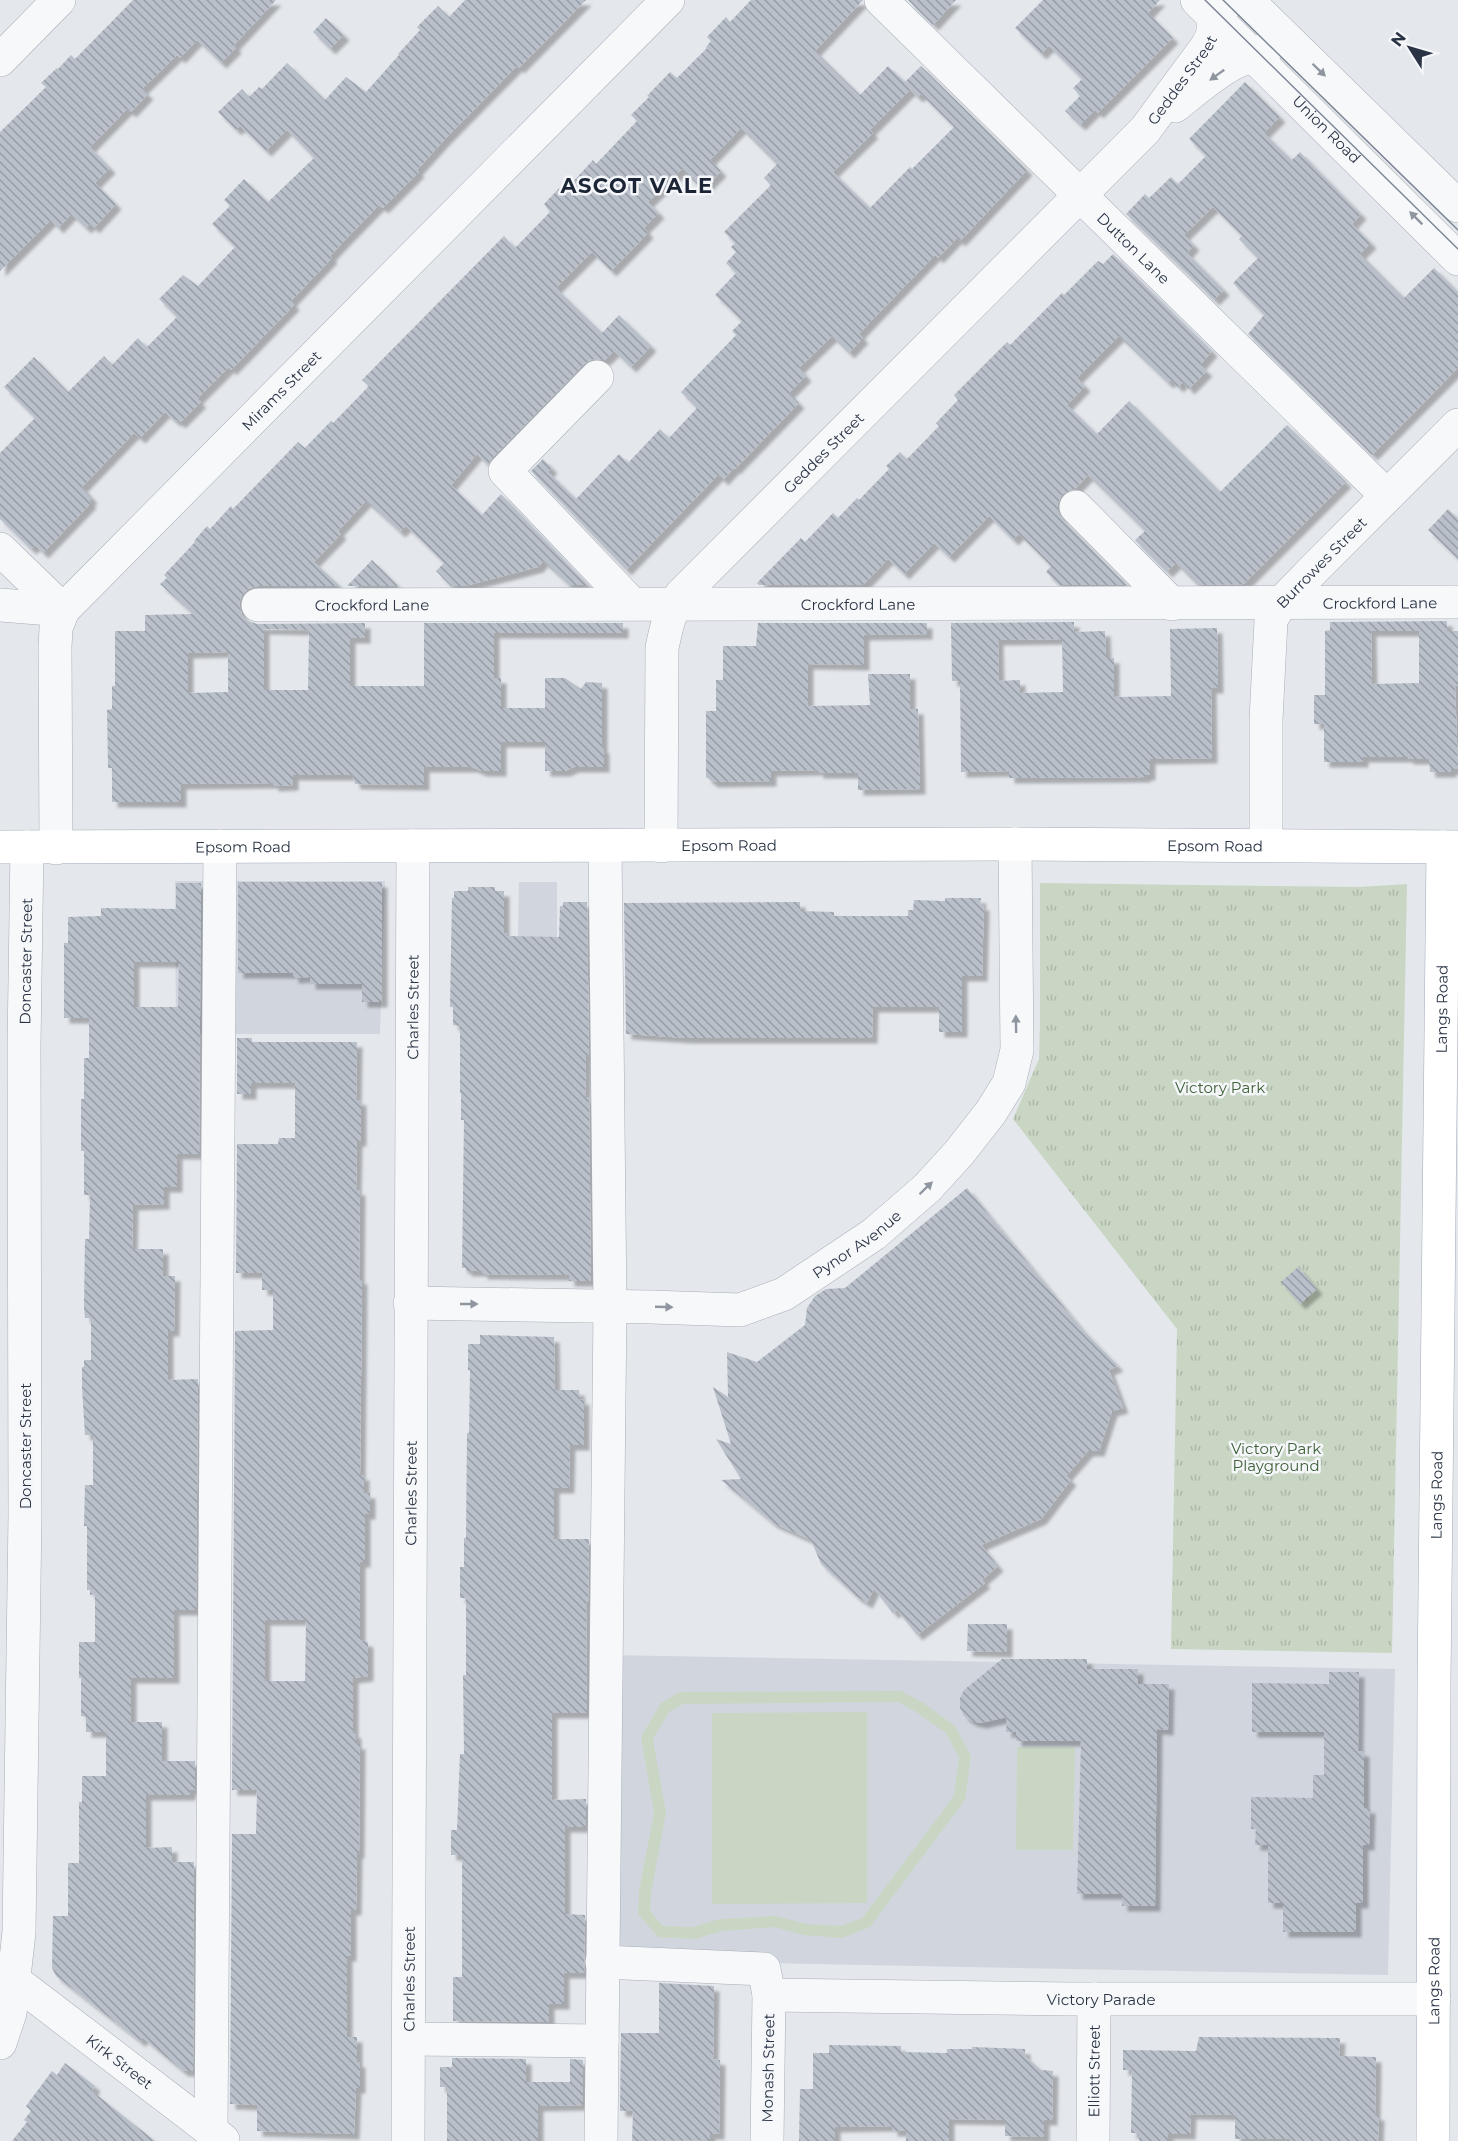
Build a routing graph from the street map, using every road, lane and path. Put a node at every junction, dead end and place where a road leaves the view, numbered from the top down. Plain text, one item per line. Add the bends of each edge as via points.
1 (59, 0) edge
2 (668, 0) edge
3 (881, 0) edge
4 (1247, 0) edge
5 (1214, 5) edge
6 (1282, 33) junction
7 (1256, 58) junction
8 (0, 60) edge
9 (1145, 130) junction
10 (1081, 195) junction
11 (1458, 206) edge
12 (1458, 259) edge
13 (597, 377) dead end
14 (1458, 425) edge
15 (1387, 496) junction
16 (1076, 507) dead end
17 (0, 549) edge
18 (1458, 602) edge
19 (631, 603) junction
20 (1281, 603) junction
21 (1172, 604) junction
22 (0, 605) edge
23 (258, 605) dead end
24 (674, 605) junction
25 (63, 610) junction
26 (1015, 844) junction
27 (1266, 845) junction
28 (220, 846) junction
29 (413, 846) junction
30 (605, 846) junction
31 (661, 846) junction
32 (1450, 847) edge
33 (28, 848) edge
34 (12, 1047) edge
35 (12, 1236) edge
36 (410, 1303) junction
37 (610, 1306) junction
38 (1448, 1342) edge
39 (13, 1515) edge
40 (602, 1962) junction
41 (15, 1981) junction
42 (769, 1995) junction
43 (1094, 1999) junction
44 (1434, 1999) junction
45 (410, 2039) junction
46 (602, 2041) junction
47 (0, 2043) edge
48 (218, 2136) edge
49 (408, 2141) edge
50 (601, 2141) edge
51 (767, 2141) edge
52 (1093, 2141) edge
53 (1433, 2141) edge

1 - 8 street
2 - 25 street, Mirams Street
3 - 10 street, Dutton Lane
4 - 6 street
5 - 7 street, Union Road
5 - 9 street, Geddes Street via 1214,28 1207,46
6 - 7 street, Geddes Street
6 -> 11 street
7 -> 9 street, Geddes Street via 1241,59 1231,65
12 -> 7 street, Union Road
9 - 10 street, Geddes Street
10 - 15 street, Dutton Lane
10 - 24 street, Geddes Street
13 - 19 street via 505,471
14 - 15 street, Burrowes Street
15 - 20 street, Burrowes Street
16 - 21 street
17 - 25 street
18 - 20 street, Crockford Lane
19 - 23 street, Crockford Lane
19 - 24 street, Crockford Lane
20 - 21 street, Crockford Lane
20 - 27 street, Burrowes Street via 1269,628
21 - 24 street, Crockford Lane
22 - 25 street
24 - 31 street, Geddes Street via 662,648
25 - 33 street, Mirams Street via 56,628
26 - 27 main road, Epsom Road
26 - 31 main road, Epsom Road
37 -> 26 street, Pynor Avenue via 740,1310 784,1293 874,1234 927,1188 959,1153 1009,1083 1017,1050
27 - 32 main road, Epsom Road
28 - 29 main road, Epsom Road
28 - 33 main road, Epsom Road
28 - 48 street
29 - 30 main road, Epsom Road
29 - 36 street, Charles Street
30 - 31 main road, Epsom Road
30 - 37 street
32 - 38 main road, Langs Road
33 - 34 street, Doncaster Street
34 - 35 street, Doncaster Street
35 - 39 street, Doncaster Street
36 -> 37 street, Pynor Avenue
36 - 45 street, Charles Street
37 - 40 street
38 - 44 main road, Langs Road via 1434,1683
39 - 41 street, Doncaster Street via 19,1920
40 - 42 street, Monash Street via 764,1969
40 - 46 street
41 - 47 street, Doncaster Street
41 - 48 street, Kirk Street
42 - 43 street, Victory Parade
42 - 51 street, Monash Street
43 - 44 street, Victory Parade
43 - 52 street, Elliott Street
44 - 53 main road, Langs Road
45 - 46 street
45 - 49 street, Charles Street
46 - 50 street

